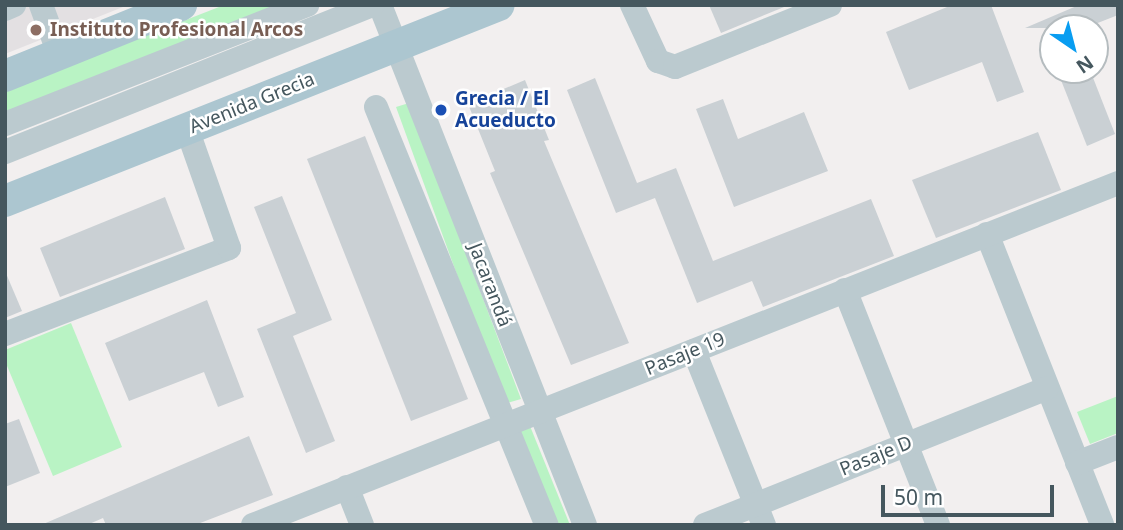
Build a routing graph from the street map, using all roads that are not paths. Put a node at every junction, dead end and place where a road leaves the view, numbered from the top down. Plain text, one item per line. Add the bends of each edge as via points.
1 (14, 5) edge
2 (41, 5) edge
3 (181, 5) edge
4 (307, 5) edge
5 (373, 5) edge
6 (380, 5) edge
7 (499, 5) edge
8 (632, 5) edge
9 (830, 5) edge
10 (5, 9) edge
11 (397, 45) junction
12 (59, 54) junction
13 (5, 76) edge
14 (376, 107) dead end
15 (5, 124) edge
16 (187, 129) junction
17 (5, 152) edge
18 (1118, 183) edge
19 (5, 201) edge
20 (987, 234) junction
21 (845, 290) junction
22 (5, 334) edge
23 (694, 351) junction
24 (1047, 388) junction
25 (540, 411) junction
26 (507, 424) junction
27 (906, 444) junction
28 (1118, 447) edge
29 (1077, 463) junction
30 (347, 487) junction
31 (760, 515) edge
32 (253, 525) edge
33 (362, 525) edge
34 (547, 525) edge
35 (585, 525) edge
36 (705, 525) edge
37 (938, 525) edge
38 (1102, 525) edge

1 - 10 street
2 - 12 street
3 - 12 main road
4 - 15 street
5 - 17 street
6 - 11 street, Jacarandá
7 - 11 main road, Avenida Grecia
8 - 9 street via 658,61 675,67
11 - 16 main road, Avenida Grecia
11 - 25 street, Jacarandá
12 - 13 main road
14 - 26 street
16 - 19 main road, Avenida Grecia
16 - 22 street via 229,248
18 - 20 street, Pasaje 19
20 - 21 street, Pasaje 19
20 - 24 street
21 - 23 street, Pasaje 19
21 - 27 street
23 - 25 street, Pasaje 19
23 - 31 street
24 - 27 street, Pasaje D
24 - 29 street
25 - 26 street, Pasaje 19
25 - 35 street, Jacarandá
26 - 30 street, Pasaje 19
26 - 34 street
27 - 31 street, Pasaje D
27 - 37 street
28 - 29 street
29 - 38 street
30 - 32 street, Pasaje 19
30 - 33 street
31 - 36 street, Pasaje D

